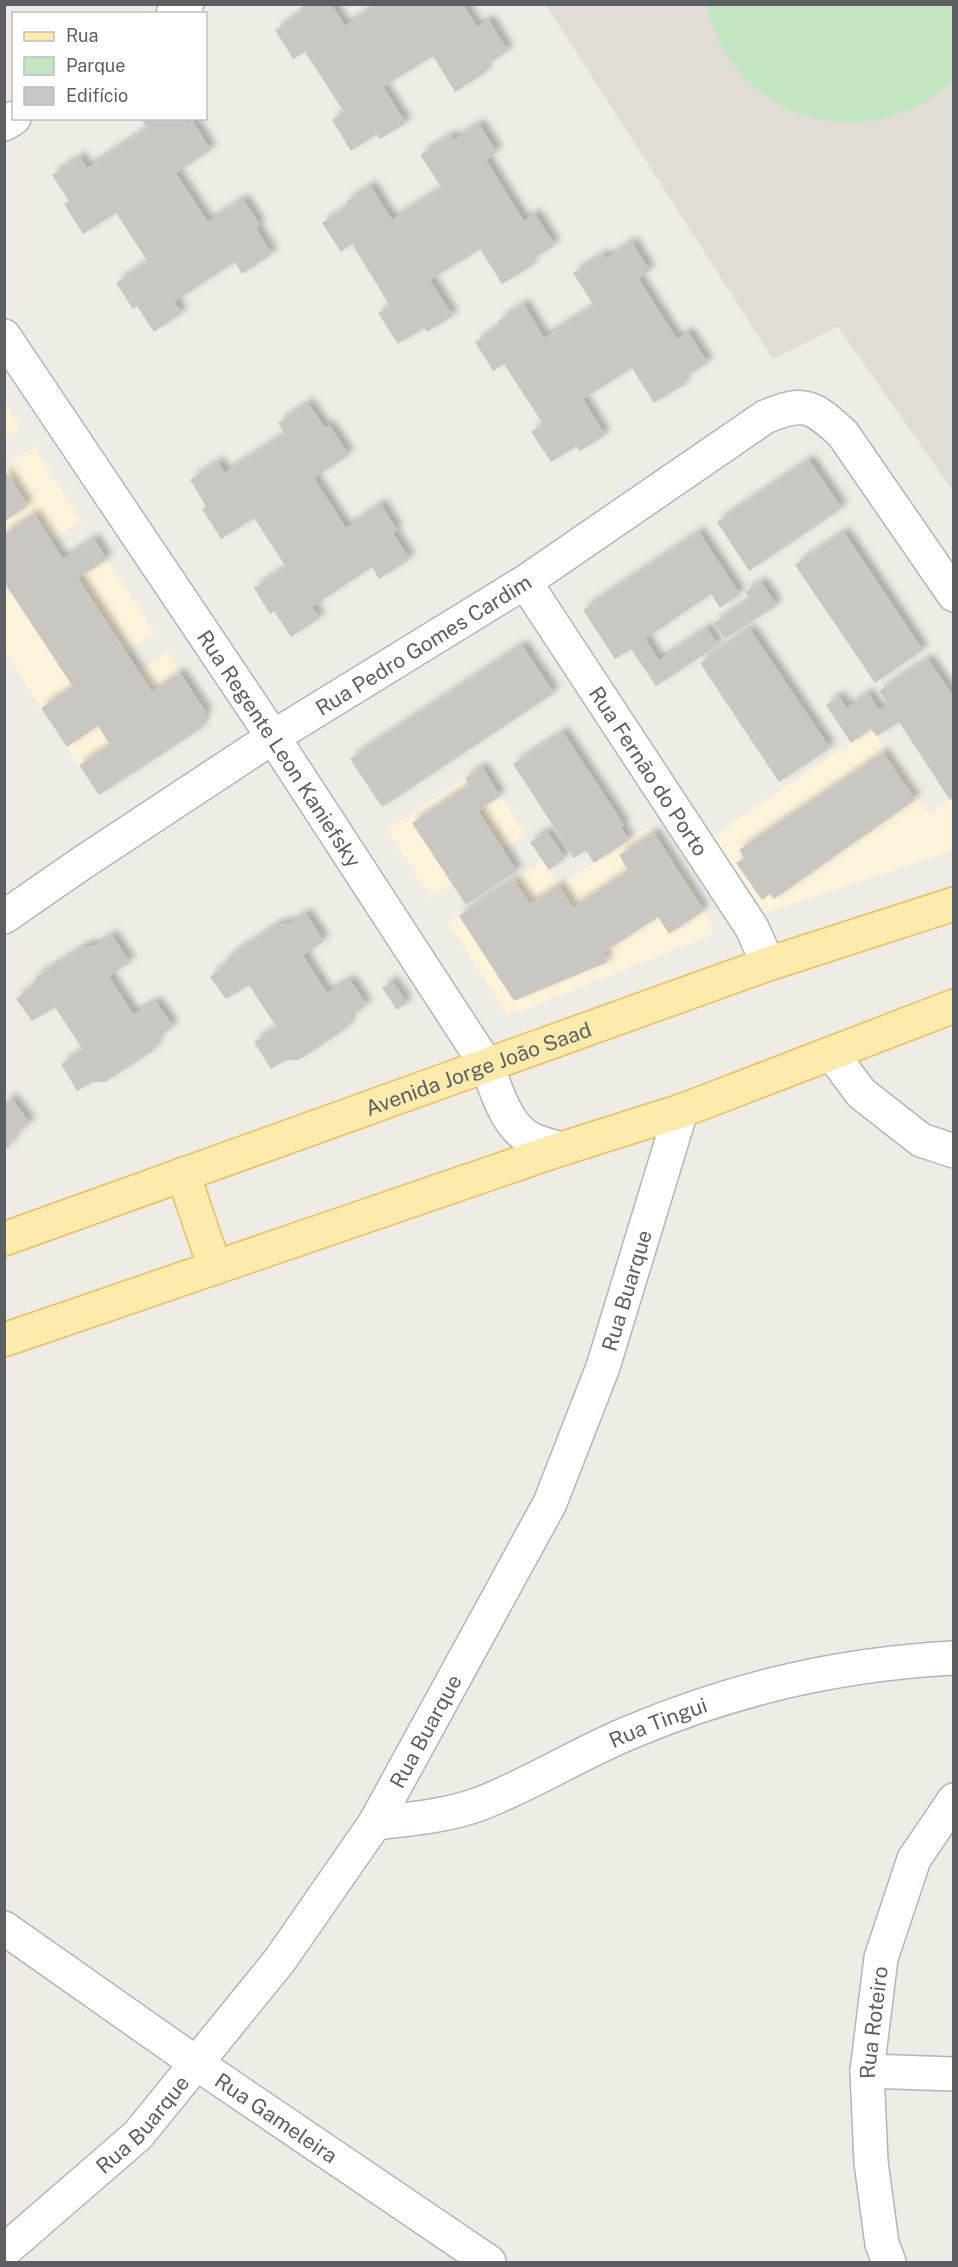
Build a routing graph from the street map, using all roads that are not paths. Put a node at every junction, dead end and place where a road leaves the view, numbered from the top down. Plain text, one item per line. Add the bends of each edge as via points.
1 (4, 336) edge
2 (525, 582) junction
3 (954, 595) edge
4 (273, 736) junction
5 (954, 904) edge
6 (4, 917) edge
7 (768, 964) junction
8 (954, 1006) edge
9 (832, 1053) junction
10 (487, 1065) junction
11 (681, 1111) junction
12 (561, 1149) junction
13 (954, 1151) edge
14 (183, 1174) junction
15 (4, 1239) edge
16 (215, 1268) junction
17 (4, 1340) edge
18 (954, 1658) edge
19 (954, 1800) edge
20 (375, 1823) junction
21 (4, 1928) edge
22 (196, 2063) junction
23 (867, 2072) junction
24 (954, 2074) edge
25 (4, 2251) edge
26 (489, 2262) edge
27 (889, 2262) edge

1 - 4 street, Rua Regente Leon Kaniefsky
2 - 3 street, Rua Pedro Gomes Cardim via 765,417 787,408 803,407 821,413 843,434
2 - 4 street, Rua Pedro Gomes Cardim
2 - 7 street, Rua Fernão do Porto via 752,928
4 - 6 street, Rua Pedro Gomes Cardim
4 - 10 street, Rua Regente Leon Kaniefsky
5 - 7 main road, Avenida Jorge João Saad
7 - 10 main road, Avenida Jorge João Saad
8 - 9 main road
9 - 11 main road
9 - 13 street via 861,1093 921,1140
10 - 12 street, Rua Regente Leon Kaniefsky via 513,1124 533,1140
10 - 14 main road, Avenida Jorge João Saad
11 - 12 main road
11 - 20 street, Rua Buarque via 603,1367 550,1503
12 - 16 main road
14 - 15 main road, Avenida Jorge João Saad
14 - 16 main road
16 - 17 main road
18 - 20 street, Rua Tingui via 827,1671 732,1694 630,1732 482,1803 438,1816
19 - 23 street, Rua Roteiro via 914,1859 881,1958
20 - 22 street, Rua Buarque via 280,1960
21 - 22 street, Rua Gameleira
22 - 25 street, Rua Buarque via 138,2135
22 - 26 street, Rua Gameleira
23 - 24 street
23 - 27 street, Rua Roteiro via 871,2162 882,2244

